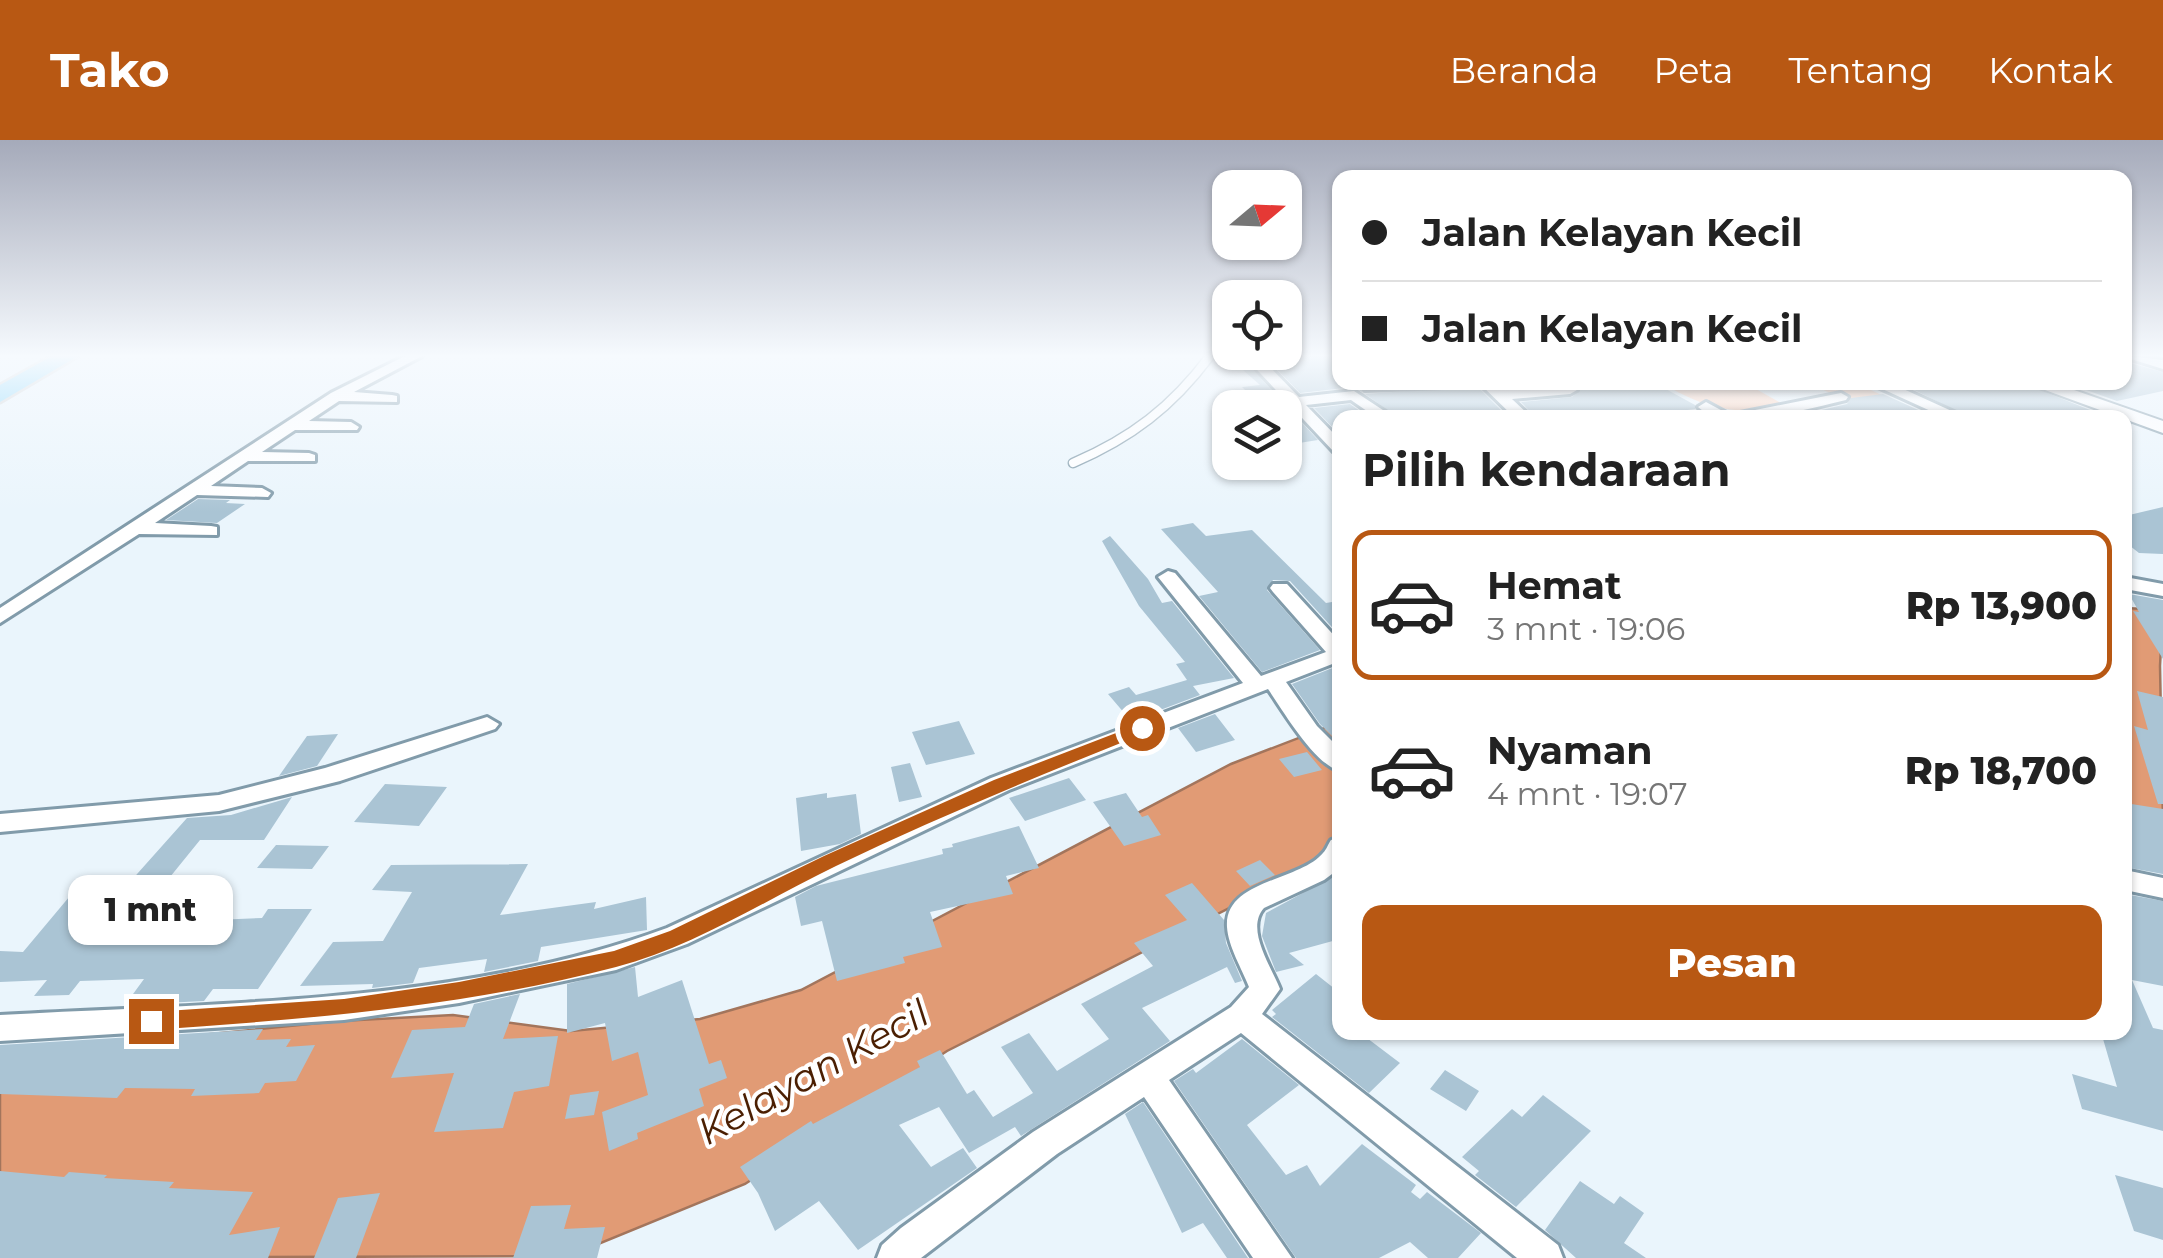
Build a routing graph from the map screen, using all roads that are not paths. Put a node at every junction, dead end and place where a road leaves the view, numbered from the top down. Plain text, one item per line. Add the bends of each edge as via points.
1 (318, 408) edge
2 (1168, 408) edge
3 (1302, 410) edge
4 (2132, 416) edge
5 (292, 425) junction
6 (351, 427) dead end
7 (2163, 427) edge
8 (1332, 441) edge
9 (244, 456) junction
10 (310, 458) dead end
11 (1074, 463) dead end
12 (193, 490) junction
13 (262, 493) dead end
14 (136, 528) junction
15 (211, 531) dead end
16 (1168, 577) dead end
17 (2132, 584) edge
18 (1280, 588) dead end
19 (2163, 590) edge
20 (0, 617) edge
21 (1332, 646) edge
22 (1332, 657) edge
23 (1265, 683) junction
24 (487, 724) dead end
25 (1332, 754) edge
26 (0, 823) edge
27 (1332, 861) edge
28 (2132, 881) edge
29 (2163, 888) edge
30 (1242, 1016) junction
31 (0, 1028) edge
32 (1147, 1075) junction
33 (895, 1258) edge
34 (1274, 1258) edge
35 (1545, 1258) edge

1 - 5 street
2 - 11 lane via 1138,434
3 - 8 street
4 - 7 street
5 - 6 street
5 - 9 street
9 - 10 street
9 - 12 street
12 - 13 street
12 - 14 street
14 - 15 street
14 - 20 street
16 - 23 street
17 - 19 street
18 - 21 street
22 - 23 street
23 - 25 street
23 - 31 street via 1000,784 616,959 344,1008
24 - 26 street via 219,803
27 - 30 street via 1242,913 1241,928 1265,989
28 - 29 street
30 - 32 street
30 - 35 street
32 - 33 street
32 - 34 street

